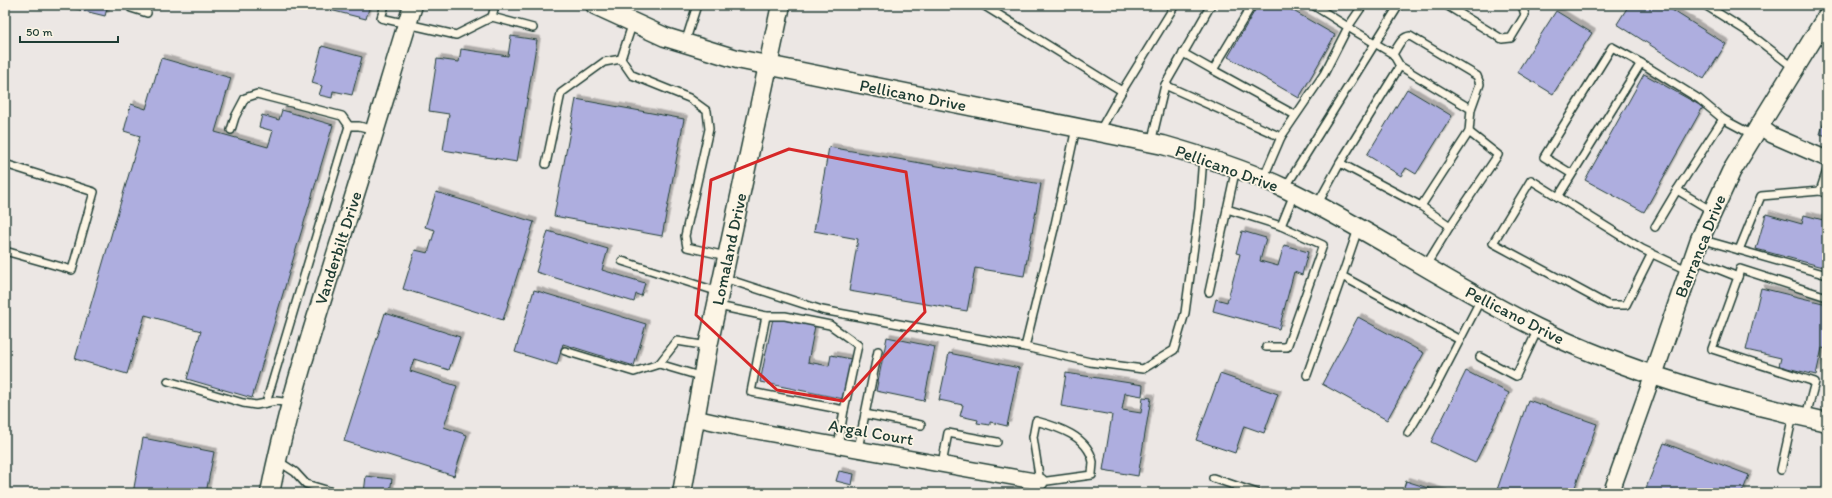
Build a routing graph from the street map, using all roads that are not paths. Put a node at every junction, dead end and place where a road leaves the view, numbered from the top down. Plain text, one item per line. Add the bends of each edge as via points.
1 (130, 5) edge
2 (385, 5) edge
3 (413, 5) edge
4 (495, 5) edge
5 (596, 5) edge
6 (697, 5) edge
7 (780, 5) edge
8 (983, 5) edge
9 (1175, 5) edge
10 (1211, 5) edge
11 (1252, 5) edge
12 (1313, 5) edge
13 (1363, 5) edge
14 (1399, 5) edge
15 (1446, 5) edge
16 (1522, 5) edge
17 (1705, 5) edge
18 (147, 13) dead end
19 (492, 16) junction
20 (1827, 16) edge
21 (633, 22) junction
22 (408, 24) junction
23 (1348, 27) junction
24 (533, 28) dead end
25 (685, 44) junction
26 (1374, 44) junction
27 (1183, 53) junction
28 (1393, 54) junction
29 (621, 59) junction
30 (1641, 63) junction
31 (768, 66) junction
32 (1400, 66) junction
33 (1794, 68) junction
34 (1213, 70) junction
35 (1165, 85) junction
36 (1122, 91) junction
37 (1471, 109) junction
38 (1295, 115) junction
39 (1724, 119) junction
40 (349, 126) junction
41 (1076, 127) junction
42 (231, 130) dead end
43 (375, 130) junction
44 (1756, 130) junction
45 (1098, 132) junction
46 (1469, 132) junction
47 (1281, 137) junction
48 (1151, 143) junction
49 (1203, 156) junction
50 (1827, 159) edge
51 (1340, 163) junction
52 (5, 164) edge
53 (546, 164) dead end
54 (1236, 168) junction
55 (1827, 170) edge
56 (1572, 174) junction
57 (1263, 179) junction
58 (1677, 190) junction
59 (1290, 191) junction
60 (1820, 191) junction
61 (1827, 194) edge
62 (1558, 197) junction
63 (1317, 205) junction
64 (1420, 206) junction
65 (1227, 209) junction
66 (1712, 211) junction
67 (1280, 226) junction
68 (1450, 226) junction
69 (1655, 227) dead end
70 (1359, 228) junction
71 (1700, 239) junction
72 (1739, 250) junction
73 (5, 251) edge
74 (1652, 253) junction
75 (728, 256) junction
76 (622, 261) dead end
77 (1691, 265) junction
78 (1425, 267) junction
79 (1827, 275) edge
80 (1342, 276) junction
81 (1738, 277) junction
82 (721, 292) junction
83 (1209, 292) dead end
84 (1827, 297) edge
85 (1481, 299) junction
86 (766, 316) junction
87 (1538, 329) junction
88 (1460, 340) junction
89 (708, 346) junction
90 (1025, 347) junction
91 (1266, 347) dead end
92 (565, 351) dead end
93 (878, 351) dead end
94 (1480, 357) dead end
95 (659, 364) junction
96 (1307, 375) dead end
97 (1653, 376) junction
98 (703, 377) junction
99 (168, 381) dead end
100 (266, 403) junction
101 (291, 403) junction
102 (844, 410) junction
103 (864, 414) junction
104 (1799, 416) junction
105 (695, 418) junction
106 (1827, 422) edge
107 (921, 425) dead end
108 (1408, 433) dead end
109 (997, 442) dead end
110 (838, 446) junction
111 (858, 449) junction
112 (276, 460) junction
113 (942, 464) junction
114 (1781, 470) dead end
115 (1213, 478) dead end
116 (1040, 482) junction
117 (270, 493) edge
118 (336, 493) edge
119 (682, 493) edge
120 (1257, 493) edge
121 (1611, 493) edge

1 - 18 lane via 131,8
2 - 22 lane via 381,18
3 - 22 street, Vanderbilt Drive
4 - 19 lane
5 - 21 street, Pellicano Drive
6 - 25 lane
7 - 31 street, Lomaland Drive
8 - 36 lane
9 - 36 lane
10 - 27 lane
11 - 34 lane
12 - 23 lane
13 - 23 lane
14 - 26 lane
15 - 16 lane via 1502,39 1511,38 1525,15
17 - 33 lane via 1745,30
19 - 22 lane via 456,34
19 - 24 lane
20 - 33 street, Barranca Drive
21 - 25 street, Pellicano Drive
21 - 29 lane
22 - 43 street, Vanderbilt Drive
23 - 26 lane
23 - 38 lane via 1324,74
25 - 31 street, Pellicano Drive
26 - 28 lane
26 - 59 lane
27 - 34 lane
27 - 35 lane
28 - 32 lane
28 - 37 lane via 1402,39 1410,36 1477,76 1480,84
29 - 53 lane via 604,62 561,93
29 - 75 lane via 632,75 689,98 707,111 709,129 685,236 687,247
30 - 39 lane via 1699,99
30 - 56 lane
30 - 56 lane via 1612,47 1544,156
31 - 41 street, Pellicano Drive
31 - 75 street, Lomaland Drive
32 - 37 lane
32 - 51 lane
33 - 44 street, Barranca Drive
34 - 38 lane
35 - 47 lane
35 - 48 lane
36 - 45 lane
37 - 46 lane
38 - 47 lane
39 - 44 lane
39 - 58 lane
40 - 42 lane via 342,116 257,94 245,98
40 - 43 lane
40 - 100 lane
41 - 45 street, Pellicano Drive
41 - 90 lane
43 - 101 street, Vanderbilt Drive
44 - 50 street
44 - 66 street, Barranca Drive
45 - 48 street, Pellicano Drive
46 - 64 lane
46 - 68 lane via 1498,155
47 - 57 lane
48 - 49 street, Pellicano Drive
49 - 54 street, Pellicano Drive
49 - 90 lane via 1199,209 1185,313 1174,350 1144,369 1090,362
51 - 63 lane
51 - 64 lane
52 - 73 lane via 94,192 72,270
54 - 57 street, Pellicano Drive
54 - 65 lane
55 - 60 lane
56 - 62 lane
57 - 59 street, Pellicano Drive
58 - 66 lane
58 - 69 lane
59 - 63 street, Pellicano Drive
59 - 67 lane
60 - 61 lane
60 - 72 lane via 1761,196
62 - 74 lane
62 - 74 lane via 1531,180 1493,243 1608,305 1626,305
63 - 70 street, Pellicano Drive
64 - 68 lane
65 - 67 lane
65 - 83 lane
66 - 71 street, Barranca Drive
67 - 91 lane via 1323,245 1288,347
68 - 78 lane
70 - 78 street, Pellicano Drive
70 - 80 lane
71 - 72 lane
71 - 77 street, Barranca Drive
72 - 79 lane
74 - 77 lane
75 - 82 street, Lomaland Drive
76 - 82 lane
77 - 81 lane
77 - 97 street, Barranca Drive
78 - 85 street, Pellicano Drive
80 - 88 lane
80 - 96 lane
81 - 84 lane via 1740,269
81 - 104 lane via 1712,349 1816,382
82 - 86 lane
82 - 89 street, Lomaland Drive
82 - 90 lane
85 - 87 street, Pellicano Drive
85 - 88 lane
86 - 102 lane via 785,316 830,325 858,345
86 - 102 lane via 751,392
87 - 94 lane via 1516,376
87 - 97 street, Pellicano Drive
88 - 108 lane
89 - 95 lane via 677,341
89 - 98 street, Lomaland Drive
92 - 95 lane via 634,372
93 - 103 lane
95 - 98 lane
97 - 104 street, Pellicano Drive
97 - 121 street, Barranca Drive
98 - 105 street, Lomaland Drive
99 - 100 lane via 243,403
100 - 101 lane
101 - 112 street, Vanderbilt Drive
102 - 110 lane
103 - 107 lane
103 - 111 lane
104 - 106 street, Pellicano Drive
104 - 114 lane
105 - 110 street, Argal Court
105 - 119 street, Lomaland Drive
109 - 113 lane via 948,433
110 - 111 street, Argal Court
111 - 113 street, Argal Court
112 - 117 street, Vanderbilt Drive
112 - 118 lane via 295,472 306,484
113 - 116 street, Argal Court
115 - 120 lane
116 - 116 lane via 1092,475 1093,462 1087,449 1076,437 1055,426 1036,421 1033,437

